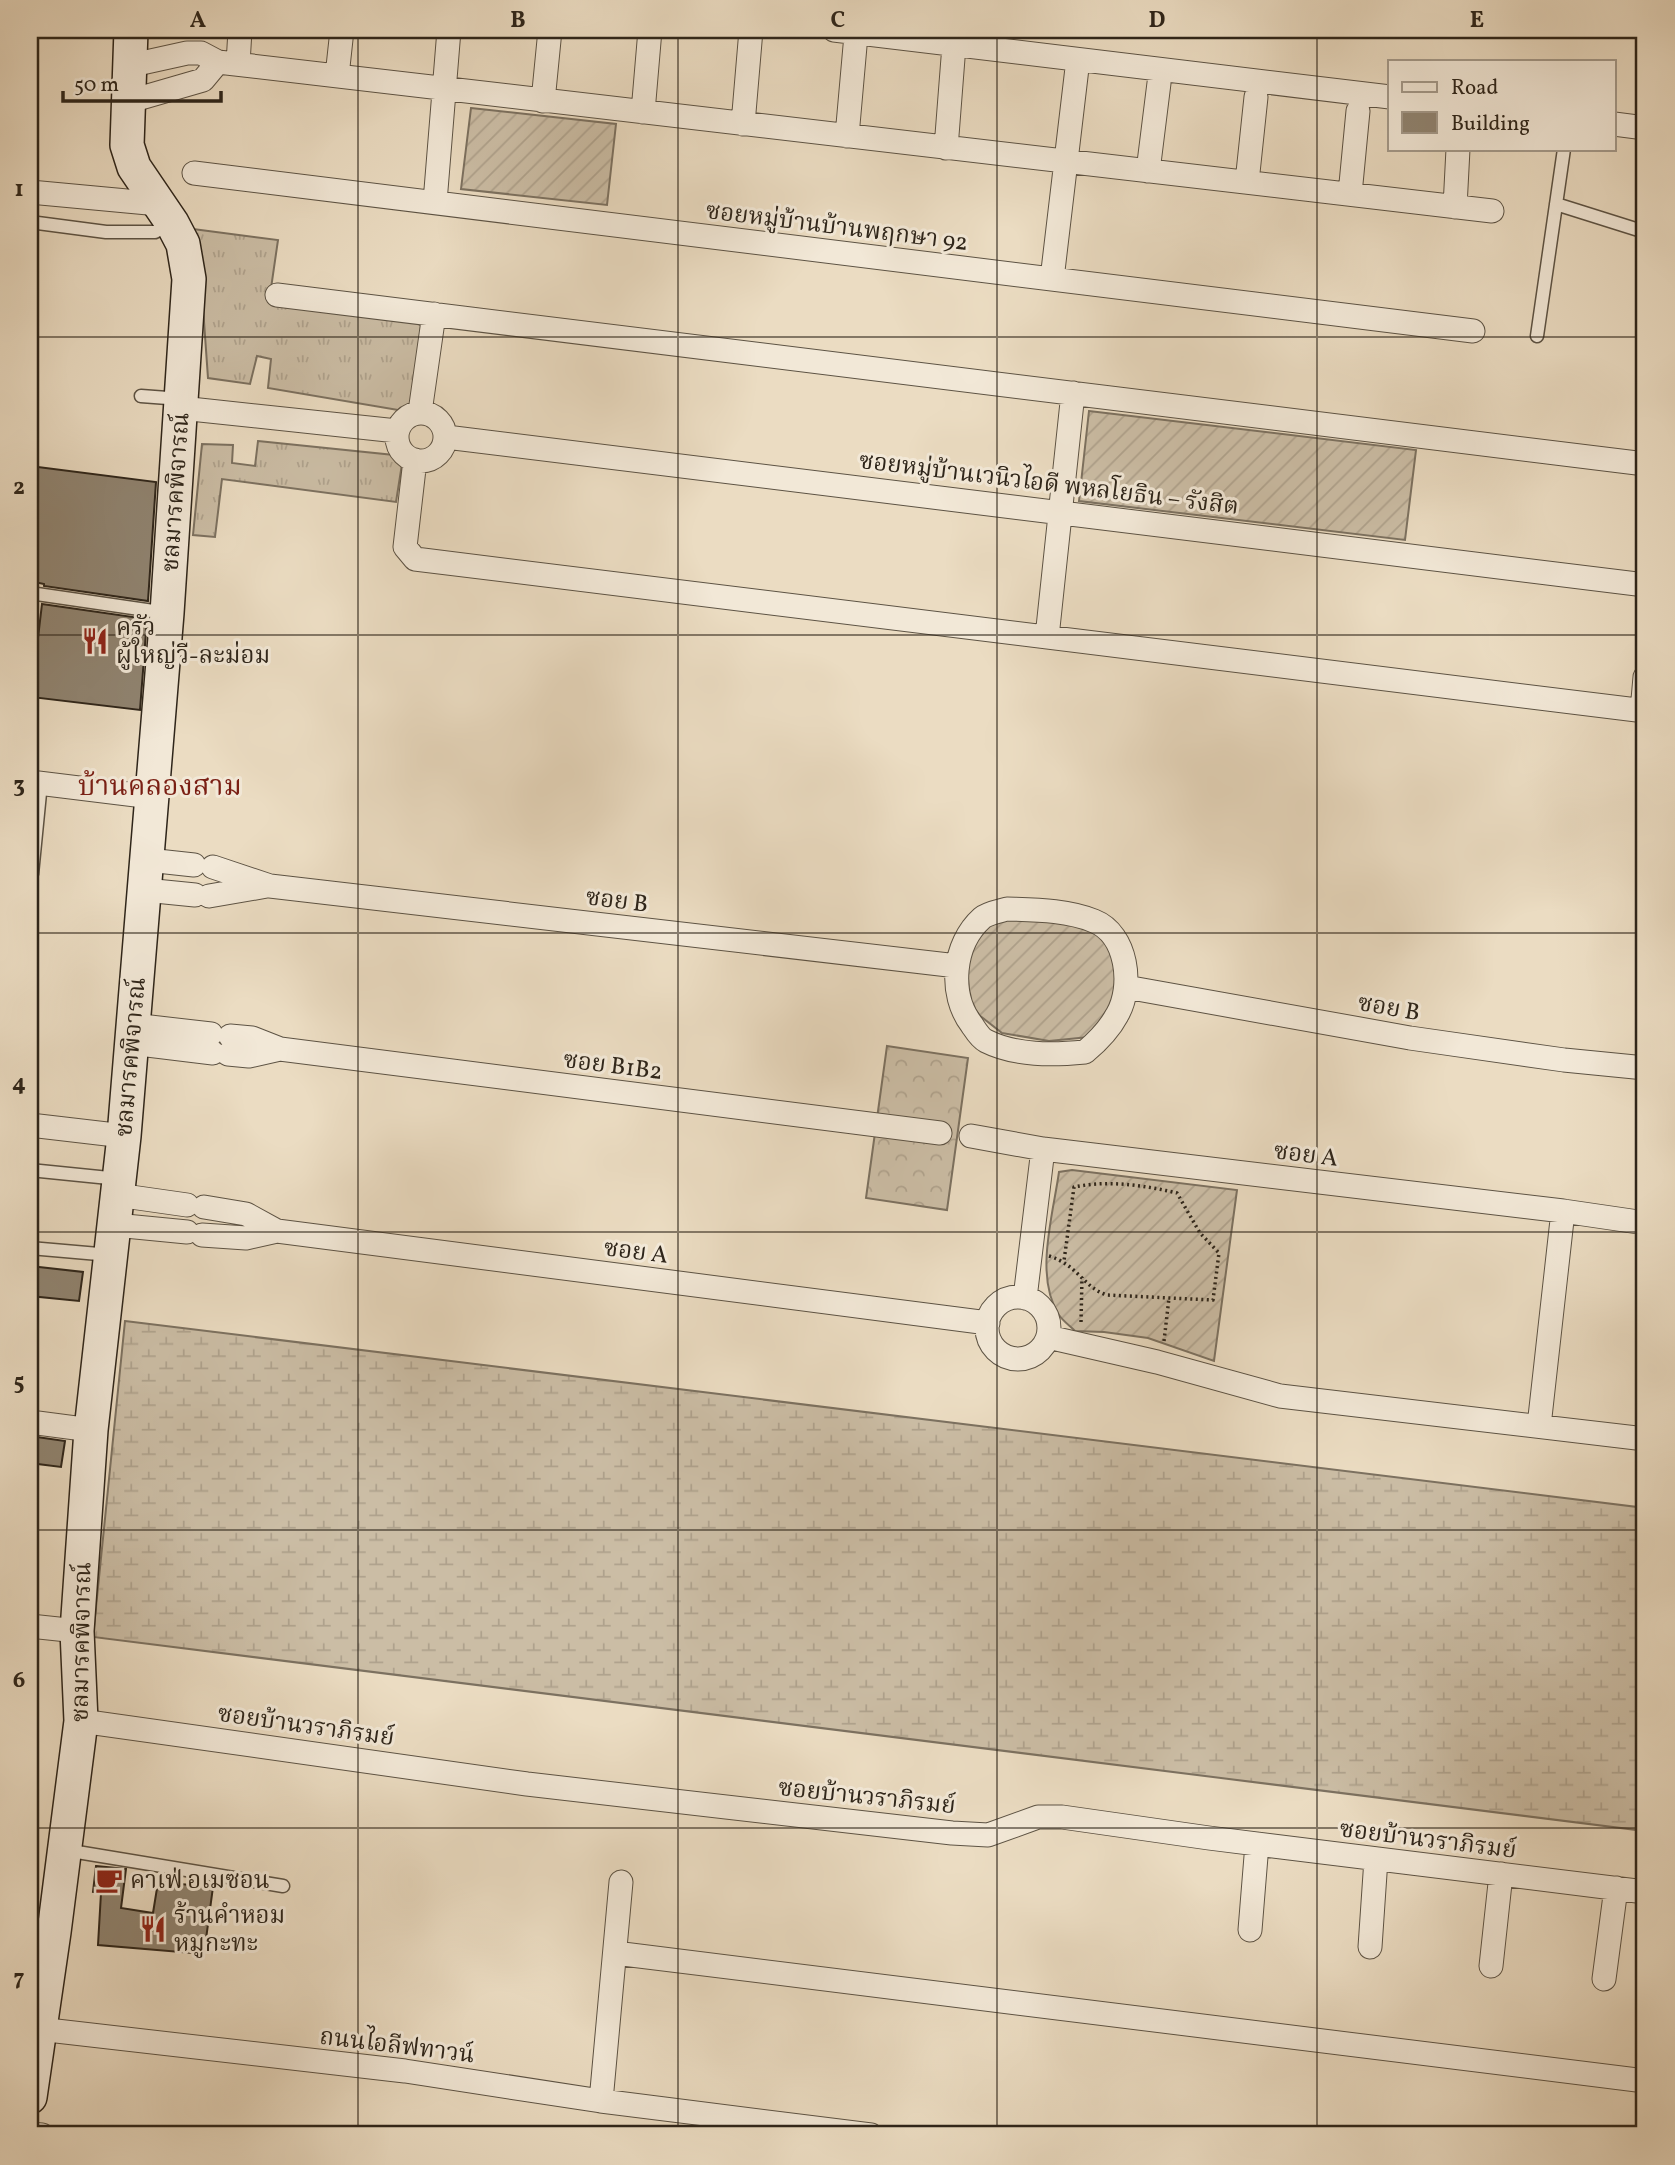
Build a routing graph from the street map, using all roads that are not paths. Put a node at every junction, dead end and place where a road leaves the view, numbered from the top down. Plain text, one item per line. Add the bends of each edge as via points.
1 (131, 30) edge
2 (240, 30) edge
3 (342, 30) edge
4 (449, 30) edge
5 (550, 30) edge
6 (650, 30) edge
7 (751, 30) edge
8 (834, 30) edge
9 (855, 46) dead end
10 (953, 58) dead end
11 (228, 63) junction
12 (128, 66) junction
13 (1077, 68) dead end
14 (337, 76) junction
15 (1159, 83) dead end
16 (444, 89) junction
17 (1256, 97) dead end
18 (1388, 97) edge
19 (543, 101) junction
20 (127, 102) junction
21 (1358, 111) dead end
22 (643, 112) junction
23 (743, 124) junction
24 (1616, 124) edge
25 (1645, 128) edge
26 (847, 136) junction
27 (946, 148) junction
28 (1458, 150) edge
29 (1564, 150) edge
30 (1066, 161) junction
31 (1148, 171) junction
32 (194, 173) dead end
33 (1247, 182) junction
34 (30, 192) edge
35 (1350, 194) junction
36 (435, 202) junction
37 (1556, 204) junction
38 (1454, 207) junction
39 (1492, 211) dead end
40 (166, 214) junction
41 (30, 222) edge
42 (1645, 232) edge
43 (1052, 279) junction
44 (278, 295) dead end
45 (434, 314) junction
46 (1473, 331) dead end
47 (1537, 336) dead end
48 (1073, 393) junction
49 (141, 396) dead end
50 (181, 404) junction
51 (420, 412) junction
52 (397, 431) junction
53 (446, 437) junction
54 (415, 460) junction
55 (1645, 464) edge
56 (1060, 511) junction
57 (1645, 584) edge
58 (30, 593) edge
59 (167, 613) junction
60 (1047, 637) junction
61 (1645, 677) edge
62 (1644, 711) edge
63 (35, 783) edge
64 (152, 797) junction
65 (32, 874) dead end
66 (146, 875) junction
67 (270, 886) junction
68 (957, 966) junction
69 (1126, 987) junction
70 (132, 1034) junction
71 (1645, 1068) edge
72 (30, 1125) edge
73 (940, 1133) dead end
74 (124, 1136) junction
75 (971, 1136) dead end
76 (1043, 1149) junction
77 (30, 1170) edge
78 (1563, 1211) junction
79 (116, 1214) junction
80 (1645, 1223) edge
81 (277, 1231) junction
82 (30, 1248) edge
83 (1025, 1298) junction
84 (988, 1323) junction
85 (1048, 1337) junction
86 (30, 1422) edge
87 (1539, 1426) junction
88 (91, 1430) junction
89 (1645, 1439) edge
90 (30, 1626) edge
91 (77, 1631) junction
92 (81, 1721) junction
93 (1257, 1844) junction
94 (65, 1850) junction
95 (1376, 1859) junction
96 (1501, 1874) junction
97 (621, 1882) dead end
98 (283, 1886) dead end
99 (1616, 1888) junction
100 (1645, 1892) edge
101 (42, 1930) edge
102 (1250, 1930) dead end
103 (1370, 1947) dead end
104 (615, 1954) junction
105 (1491, 1966) dead end
106 (1604, 1979) dead end
107 (37, 2010) edge
108 (1645, 2081) edge
109 (30, 2096) edge
110 (601, 2101) junction
111 (30, 2134) edge
112 (42, 2135) edge
113 (871, 2135) edge

1 - 12 street, ชลมารคพิจารณ์
2 - 11 street
3 - 14 street
4 - 16 street
5 - 19 street
6 - 22 street
7 - 23 street
8 - 18 street
9 - 26 street
10 - 27 street
11 - 12 street via 201,52
11 - 14 street
11 - 20 street via 202,80
12 - 20 street, ชลมารคพิจารณ์
13 - 30 street
14 - 16 street
15 - 31 street
16 - 19 street
16 - 36 street
17 - 33 street
19 - 22 street
20 - 40 street, ชลมารคพิจารณ์ via 127,145 134,167
21 - 35 street
22 - 23 street
23 - 26 street
24 - 25 street
26 - 27 street
27 - 30 street
28 - 38 street
29 - 37 lane
30 - 31 street
30 - 43 street
31 - 33 street
32 - 36 street, ซอยหมู่บ้านบ้านพฤกษา 92
33 - 35 street
34 - 40 street
35 - 38 street
36 - 43 street, ซอยหมู่บ้านบ้านพฤกษา 92
37 - 42 lane
37 - 47 lane
38 - 39 street
40 - 41 lane via 155,232 106,232
40 - 50 street, ชลมารคพิจารณ์ via 183,244 189,279
43 - 46 street, ซอยหมู่บ้านบ้านพฤกษา 92
44 - 45 street
45 - 48 street
45 - 51 street
48 - 55 street
48 - 56 street
49 - 50 lane
50 - 52 street
50 - 59 street, ชลมารคพิจารณ์
51 - 52 street via 405,418
51 - 53 street via 435,416
52 - 54 street via 399,447
53 - 54 street via 435,457
53 - 56 street, ซอยหมู่บ้านเวนิวไอดี พหลโยธิน – รังสิต
54 - 60 street via 405,547 415,559
56 - 57 street, ซอยหมู่บ้านเวนิวไอดี พหลโยธิน – รังสิต
56 - 60 street
58 - 59 lane
59 - 64 street, ชลมารคพิจารณ์
60 - 62 street
61 - 62 street
63 - 64 street
63 - 65 lane
64 - 66 street, ชลมารคพิจารณ์
66 - 67 street, ซอย B via 204,866
66 - 67 street, ซอย B via 202,895
66 - 70 street, ชลมารคพิจารณ์
67 - 68 street, ซอย B
68 - 69 street via 966,939 984,916 1007,909 1040,910 1094,920 1112,932 1124,958
68 - 69 street via 957,993 983,1040 1035,1054 1085,1052 1119,1013
69 - 71 street, ซอย B via 1410,1038
70 - 73 street, ซอย B1B2 via 221,1044 252,1038 280,1049
70 - 74 street, ชลมารคพิจารณ์
72 - 74 street
74 - 79 street, ชลมารคพิจารณ์
75 - 76 street, ซอย A
76 - 78 street, ซอย A
76 - 83 street
77 - 79 lane
78 - 80 street, ซอย A
78 - 87 street
79 - 81 street, ซอย A via 195,1233 246,1238
79 - 81 street, ซอย A via 195,1206 246,1214
79 - 82 lane
79 - 88 street, ชลมารคพิจารณ์
81 - 84 street, ซอย A
83 - 84 street via 1005,1300 991,1313
83 - 85 street via 1042,1308
84 - 85 street via 991,1342 1016,1358 1036,1353
85 - 87 street via 1280,1396
86 - 88 street
87 - 89 street
88 - 91 street, ชลมารคพิจารณ์
90 - 91 street
91 - 92 street, ชลมารคพิจารณ์
92 - 93 street, ซอยบ้านวราภิรมย์ via 527,1784 952,1833 988,1835 1038,1817 1062,1817
92 - 94 street, ชลมารคพิจารณ์
93 - 95 street, ซอยบ้านวราภิรมย์
93 - 102 street
94 - 98 lane
94 - 101 street, ชลมารคพิจารณ์
95 - 96 street, ซอยบ้านวราภิรมย์
95 - 103 street
96 - 99 street, ซอยบ้านวราภิรมย์
96 - 105 street
97 - 104 street
99 - 100 street, ซอยบ้านวราภิรมย์
99 - 106 street
101 - 107 street, ชลมารคพิจารณ์
104 - 108 street
104 - 110 street
107 - 109 street, ชลมารคพิจารณ์
107 - 110 street, ถนนไอลีฟทาวน์
110 - 113 street, ถนนไอลีฟทาวน์
111 - 112 street

